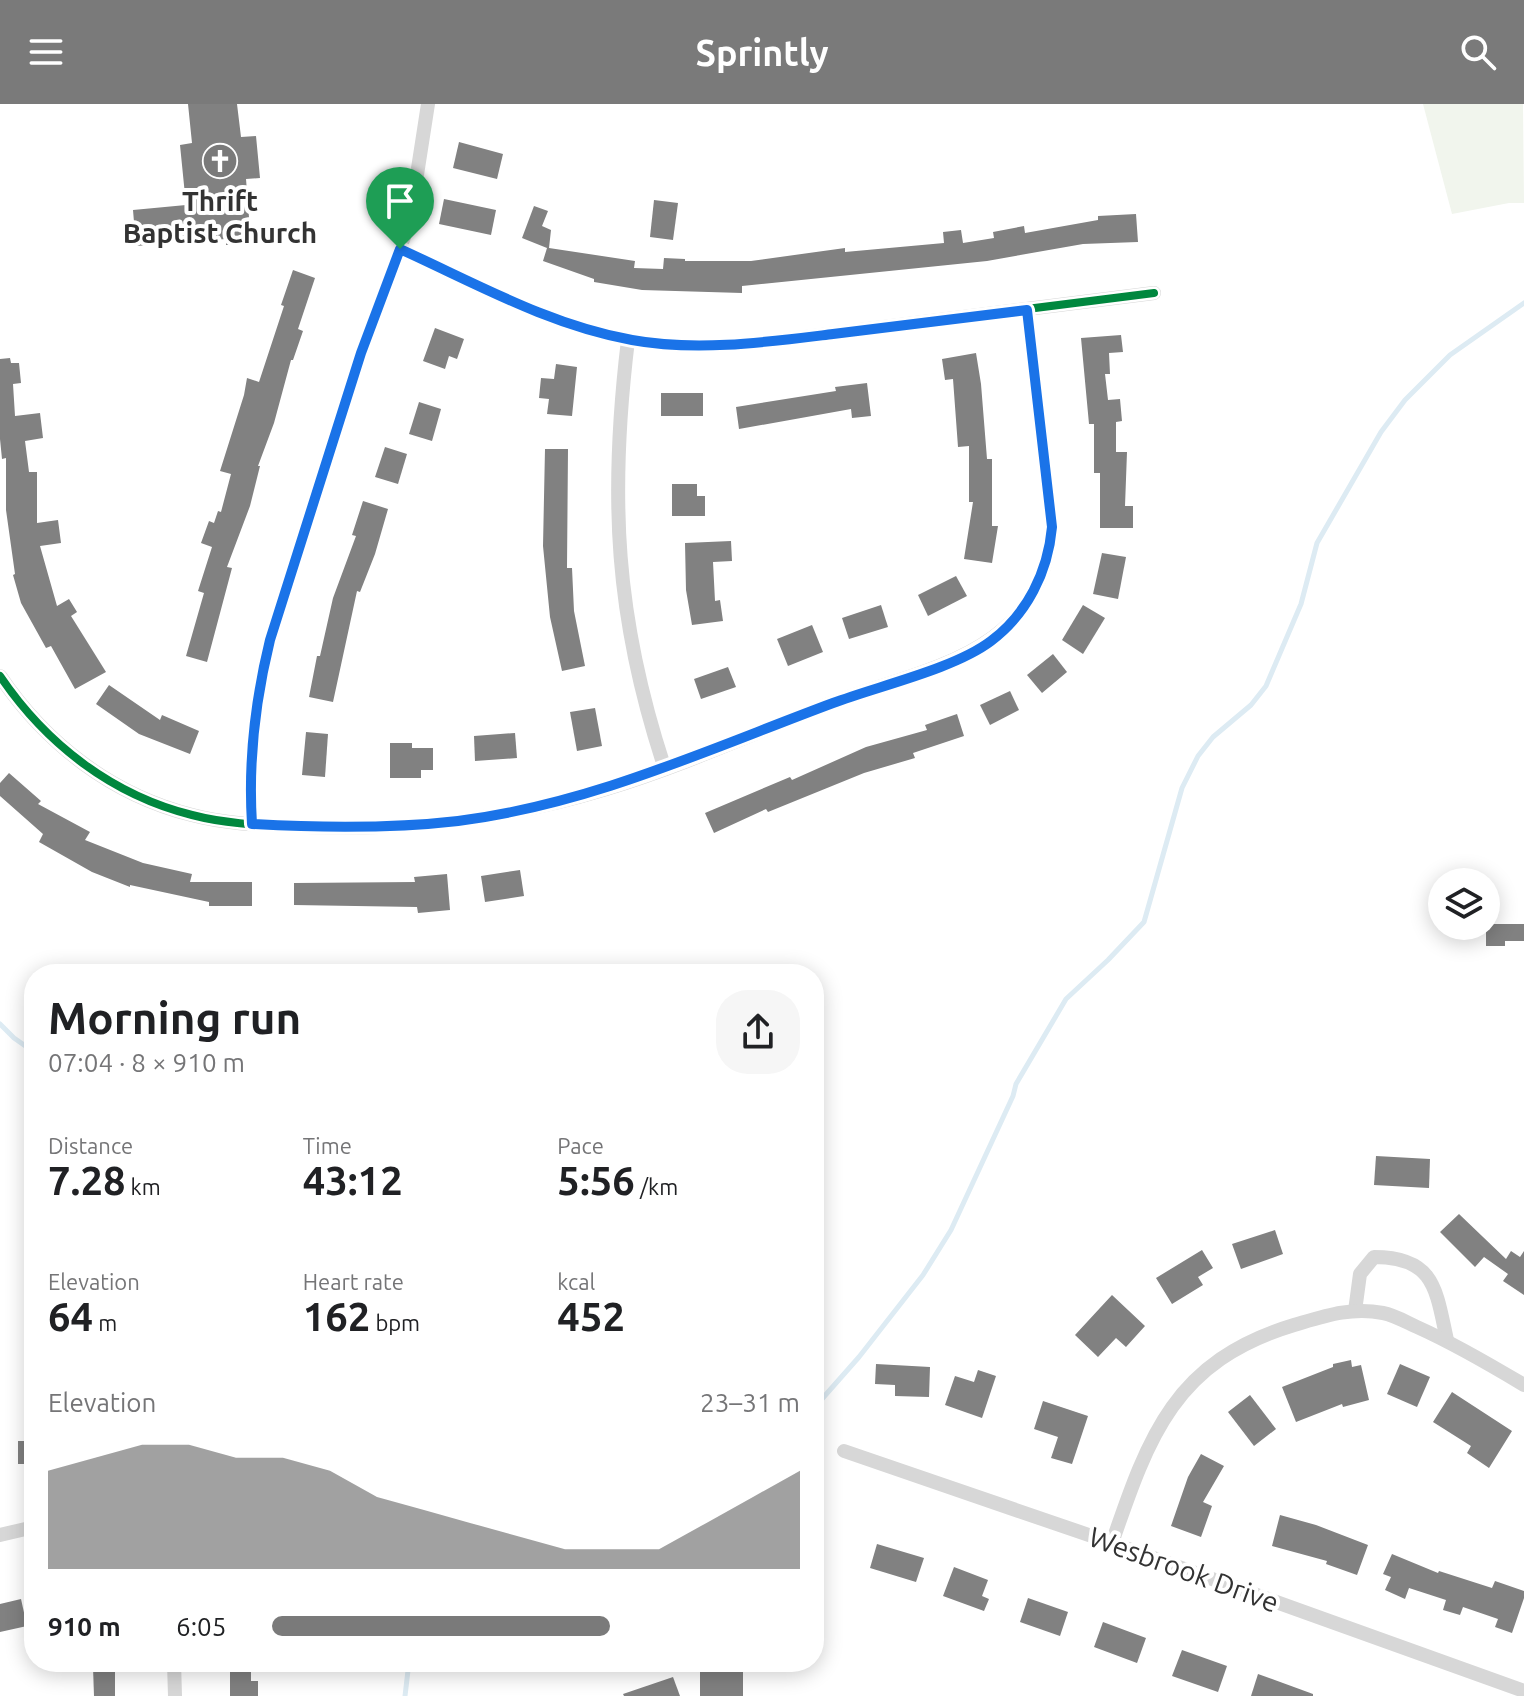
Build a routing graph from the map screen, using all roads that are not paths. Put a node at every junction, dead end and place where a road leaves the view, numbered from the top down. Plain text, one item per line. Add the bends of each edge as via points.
1 (428, 104) edge
2 (400, 249) junction
3 (1154, 293) dead end
4 (1027, 310) junction
5 (628, 340) junction
6 (0, 676) edge
7 (665, 769) junction
8 (252, 824) junction
9 (1355, 1311) junction
10 (1447, 1340) junction
11 (1524, 1385) edge
12 (844, 1451) dead end
13 (24, 1529) edge
14 (0, 1535) edge
15 (1112, 1543) junction
16 (174, 1672) edge
17 (1524, 1691) edge
18 (175, 1696) edge

1 - 2 street
2 - 5 street via 537,313
2 - 8 street via 361,353 270,640 253,733
3 - 4 street
4 - 5 street via 749,343
4 - 7 street via 1052,527 1046,563 1023,608 991,641 940,666
5 - 7 street via 618,442 618,553 642,697
6 - 8 street via 60,746 108,781 168,808
7 - 8 street via 570,799 459,821 342,829
9 - 10 street via 1385,1313
9 - 10 street via 1360,1274 1374,1257 1395,1257 1421,1267 1437,1296
9 - 15 street via 1271,1332 1196,1377 1160,1421
10 - 11 street
12 - 15 street, Wesbrook Drive
13 - 14 street
15 - 17 street, Wesbrook Drive
16 - 18 street

